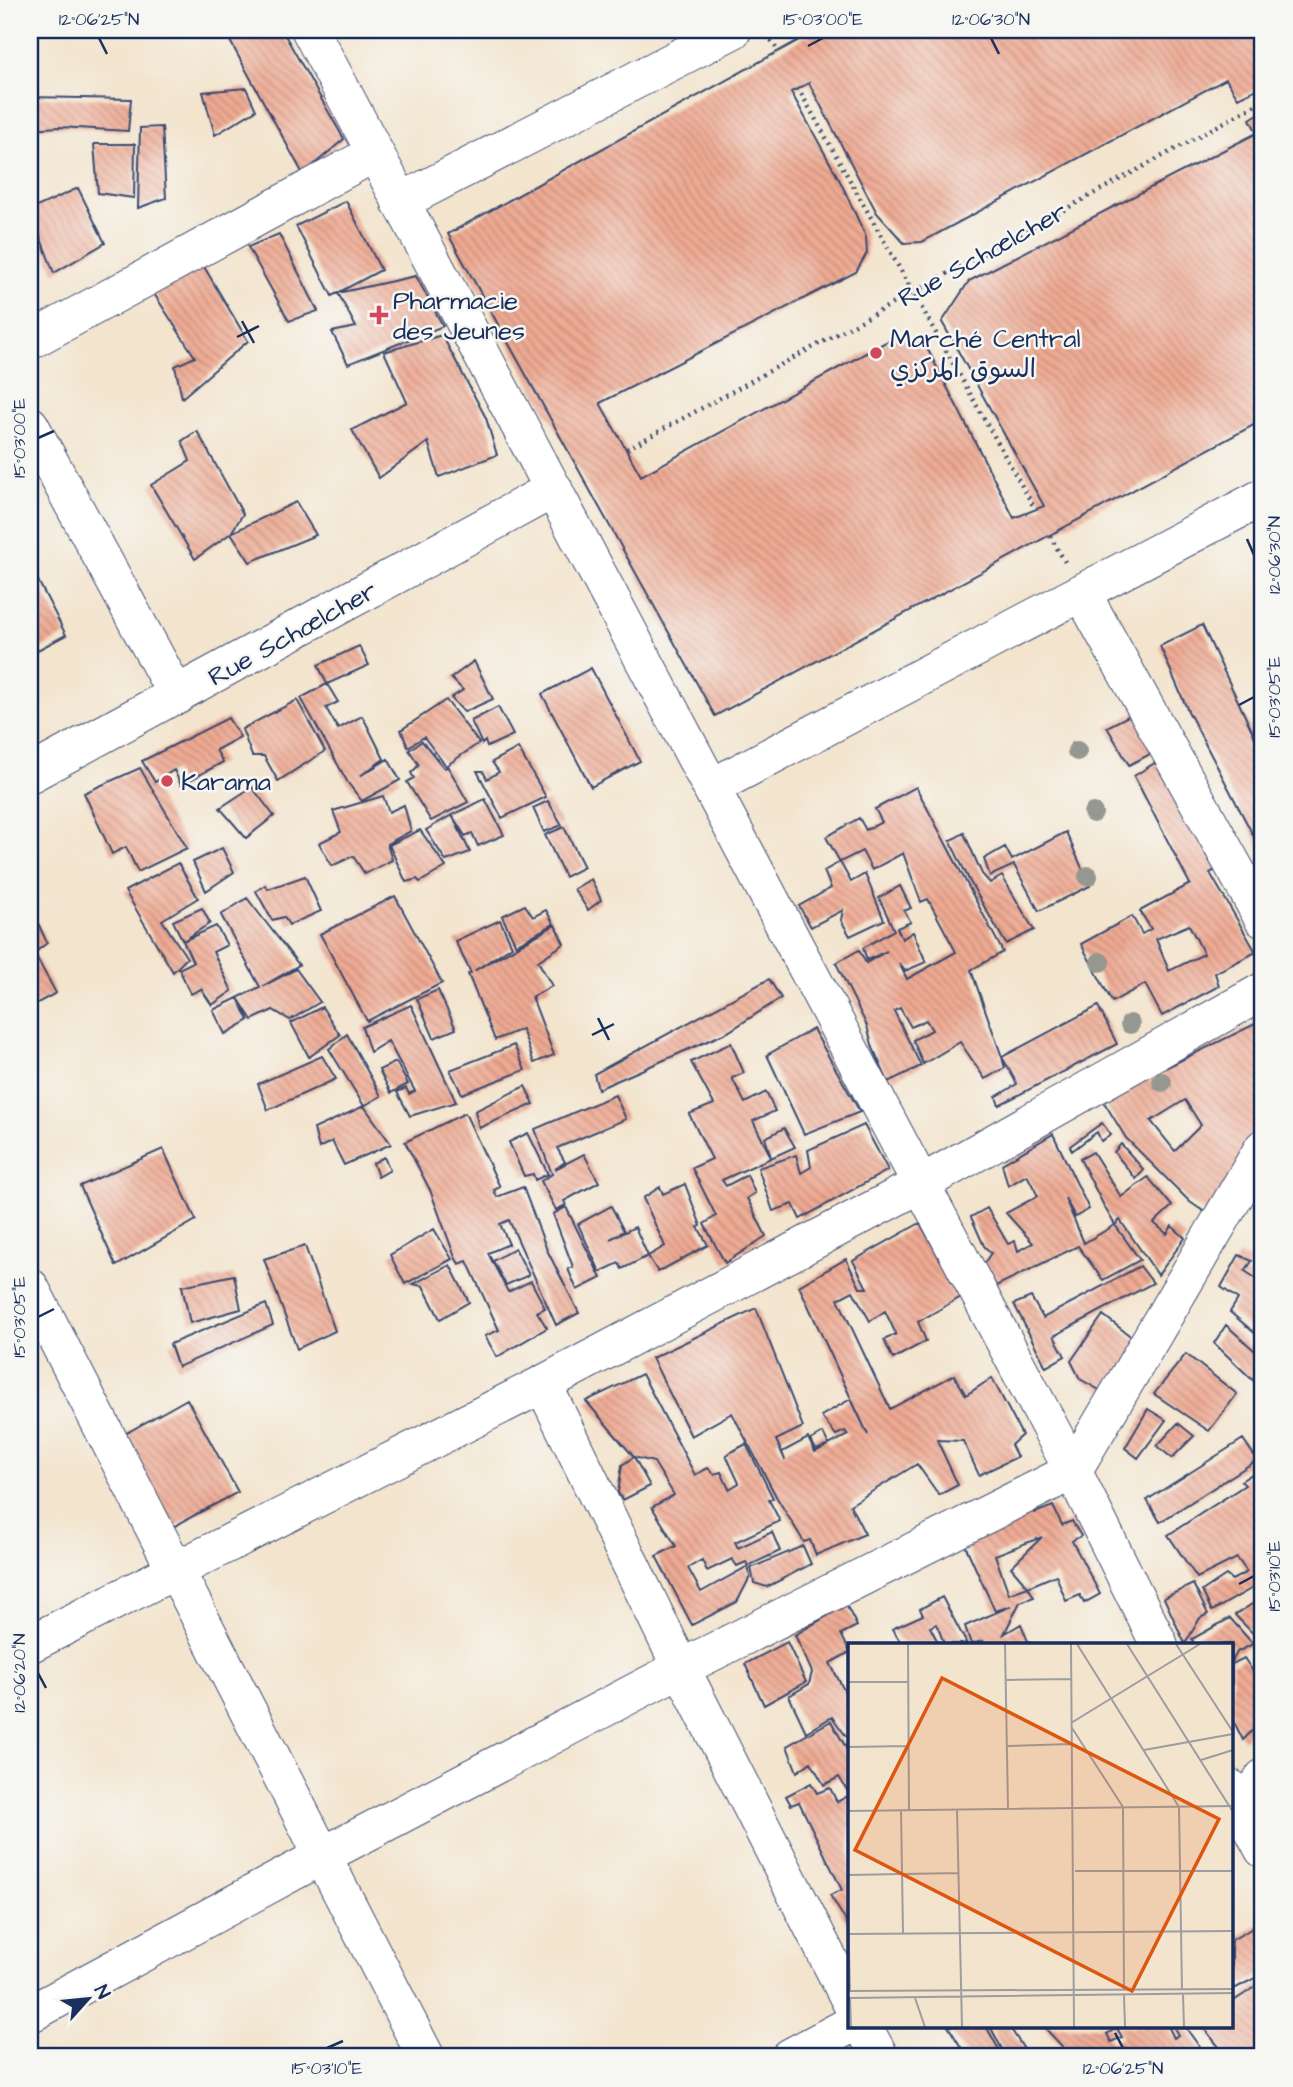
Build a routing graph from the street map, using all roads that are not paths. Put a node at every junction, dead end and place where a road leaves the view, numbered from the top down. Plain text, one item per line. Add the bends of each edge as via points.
1 (310, 30) edge
2 (733, 30) edge
3 (375, 153) junction
4 (400, 202) junction
5 (30, 341) edge
6 (30, 425) edge
7 (554, 489) junction
8 (1263, 497) edge
9 (1082, 593) junction
10 (177, 696) junction
11 (30, 774) edge
12 (712, 787) junction
13 (1263, 919) edge
14 (1263, 991) edge
15 (1263, 1148) edge
16 (919, 1185) junction
17 (30, 1287) edge
18 (542, 1384) junction
19 (1073, 1471) junction
20 (177, 1567) junction
21 (1159, 1643) edge
22 (30, 1644) edge
23 (681, 1668) junction
24 (1263, 1778) edge
25 (1235, 1806) edge
26 (1263, 1849) edge
27 (324, 1855) junction
28 (848, 1997) edge
29 (30, 2014) edge
30 (848, 2026) edge
31 (864, 2028) edge
32 (426, 2057) edge
33 (790, 2057) edge
34 (880, 2057) edge

1 - 3 street
2 - 4 street
3 - 4 street
3 - 5 street
4 - 7 street
6 - 10 street
7 - 10 street, Rue Schœlcher
7 - 12 street
8 - 9 street
9 - 12 street
9 - 13 street
10 - 11 street, Rue Schœlcher
12 - 16 street
14 - 16 street
15 - 19 street
16 - 18 street
16 - 19 street
17 - 20 street
18 - 20 street
18 - 23 street
19 - 21 street
19 - 23 street
20 - 22 street
20 - 27 street
23 - 27 street
23 - 28 street
24 - 25 street
25 - 26 street
27 - 29 street
27 - 32 street
30 - 33 street
31 - 34 street

